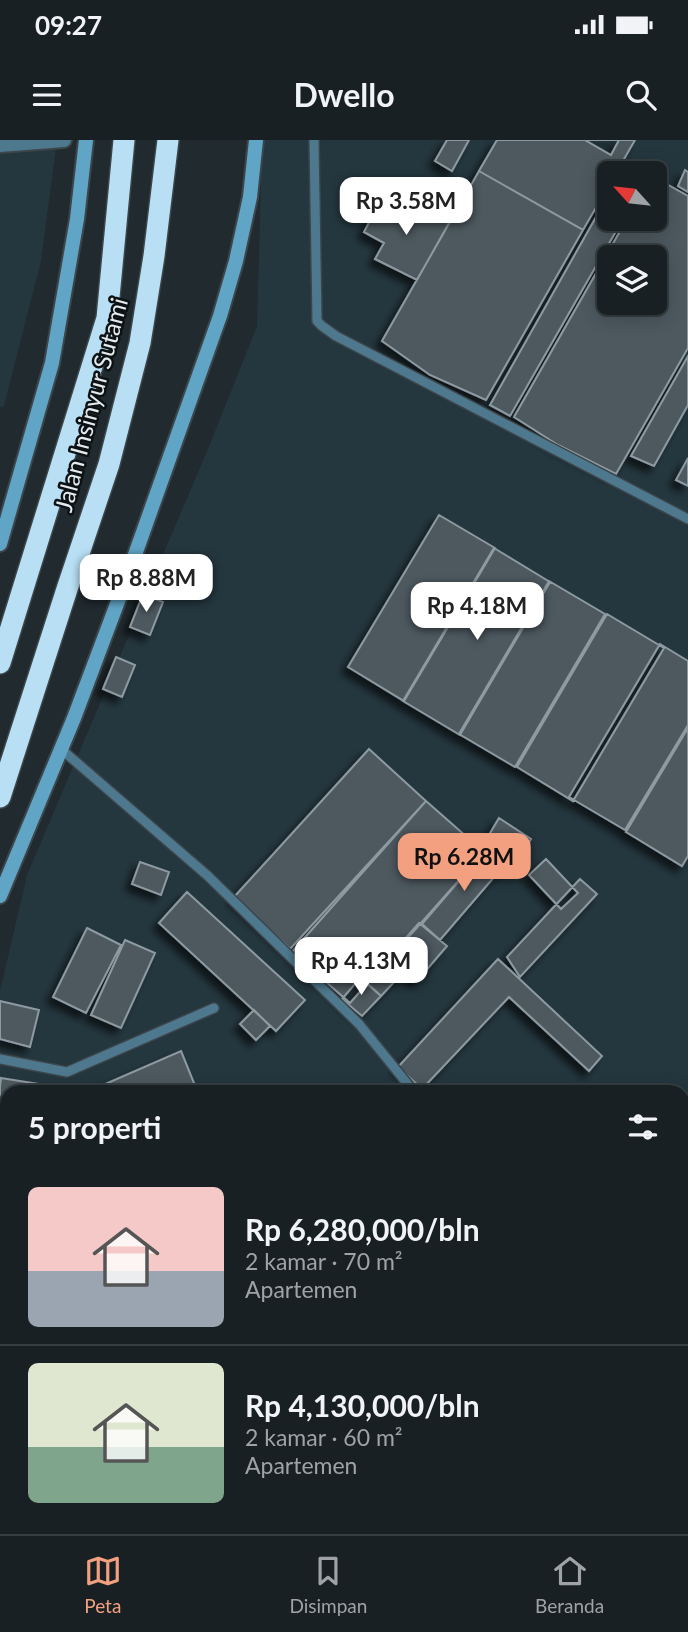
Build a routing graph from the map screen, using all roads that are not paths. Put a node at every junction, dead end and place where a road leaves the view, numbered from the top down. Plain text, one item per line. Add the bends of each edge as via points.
1 (65, 140) edge
2 (86, 140) edge
3 (124, 140) edge
4 (168, 140) edge
5 (256, 140) edge
6 (314, 140) edge
7 (0, 145) edge
8 (688, 519) edge
9 (0, 544) edge
10 (0, 663) edge
11 (61, 749) junction
12 (0, 797) edge
13 (0, 896) edge
14 (214, 1008) dead end
15 (0, 1059) edge
16 (408, 1085) edge

1 - 7 street
2 - 9 street via 52,363
3 - 10 highway, Jalan Insinyur Sutami via 107,318
4 - 12 highway, Jalan Insinyur Sutami via 140,342 108,464
5 - 11 street via 250,197 220,316
6 - 8 lane via 317,321 321,326
11 - 13 street
11 - 16 lane via 208,876 359,1024
14 - 15 lane via 66,1072

